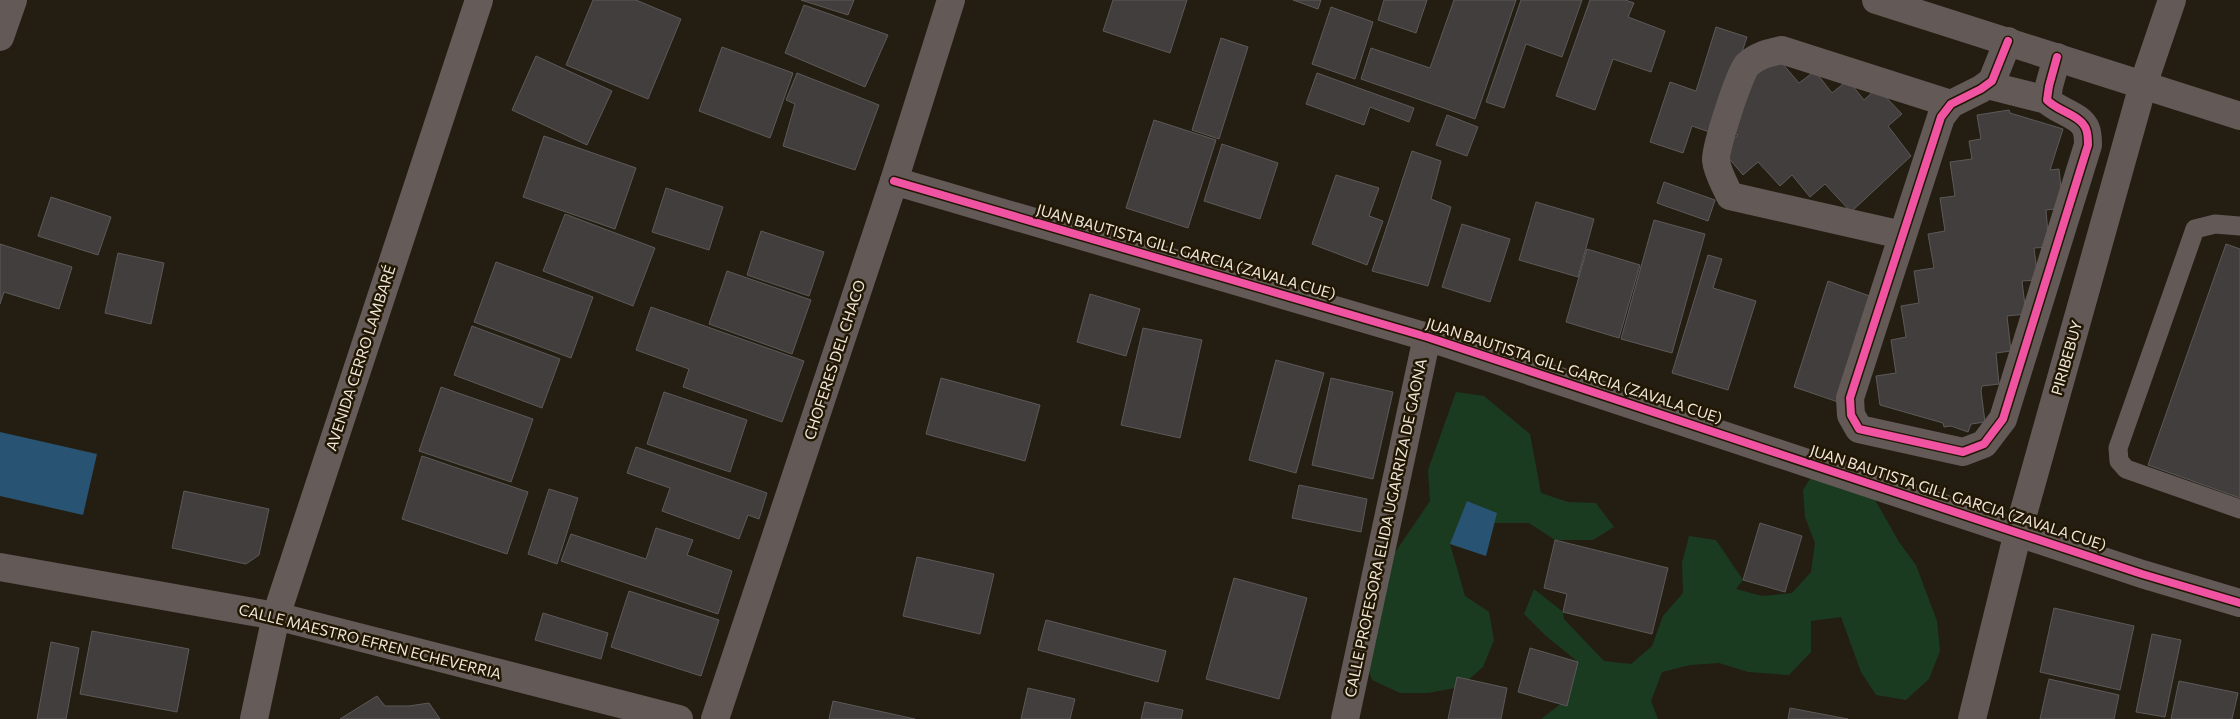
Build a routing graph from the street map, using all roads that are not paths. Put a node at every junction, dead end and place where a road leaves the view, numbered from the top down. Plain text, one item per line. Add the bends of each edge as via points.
1 (13, 0) edge
2 (479, 0) edge
3 (951, 0) edge
4 (1876, 0) edge
5 (2172, 0) edge
6 (0, 37) edge
7 (2008, 41) junction
8 (2057, 57) junction
9 (1987, 85) junction
10 (2143, 85) junction
11 (2047, 100) junction
12 (1951, 104) junction
13 (2240, 116) edge
14 (894, 181) junction
15 (2240, 226) edge
16 (1902, 235) junction
17 (1427, 337) junction
18 (2240, 509) edge
19 (2018, 532) junction
20 (0, 567) edge
21 (2240, 604) edge
22 (276, 616) junction
23 (254, 719) edge
24 (679, 719) edge
25 (715, 719) edge
26 (1345, 719) edge
27 (1972, 719) edge

1 - 6 street
2 - 22 main road, AVENIDA CERRO LAMBARÉ
3 - 14 street, CHOFERES DEL CHACO
4 - 7 street
5 - 10 street, PIRIBEBUY
7 - 8 street
7 - 9 street via 1997,70
8 - 10 street
8 - 11 street
9 - 11 street
9 - 12 street
10 - 13 street
10 - 19 street, PIRIBEBUY
11 - 16 street via 2086,128 2088,145 2003,419 1984,444 1962,452 1860,428 1851,415 1850,398
12 - 16 street via 1941,117
12 - 16 street via 1782,50 1761,54 1746,66 1719,139 1716,160 1730,196
14 - 17 street, JUAN BAUTISTA GILL GARCIA (ZAVALA CUE)
14 - 25 street, CHOFERES DEL CHACO
15 - 18 lane via 2215,224 2195,229 2118,448 2120,461 2126,470
17 - 19 street, JUAN BAUTISTA GILL GARCIA (ZAVALA CUE)
17 - 26 street, CALLE PROFESORA ELIDA UGARRIZA DE GAONA
19 - 21 street, JUAN BAUTISTA GILL GARCIA (ZAVALA CUE)
19 - 27 street, PIRIBEBUY
20 - 22 street, CALLE MAESTRO EFREN ECHEVERRIA
22 - 23 main road, AVENIDA CERRO LAMBARÉ
22 - 24 street, CALLE MAESTRO EFREN ECHEVERRIA

